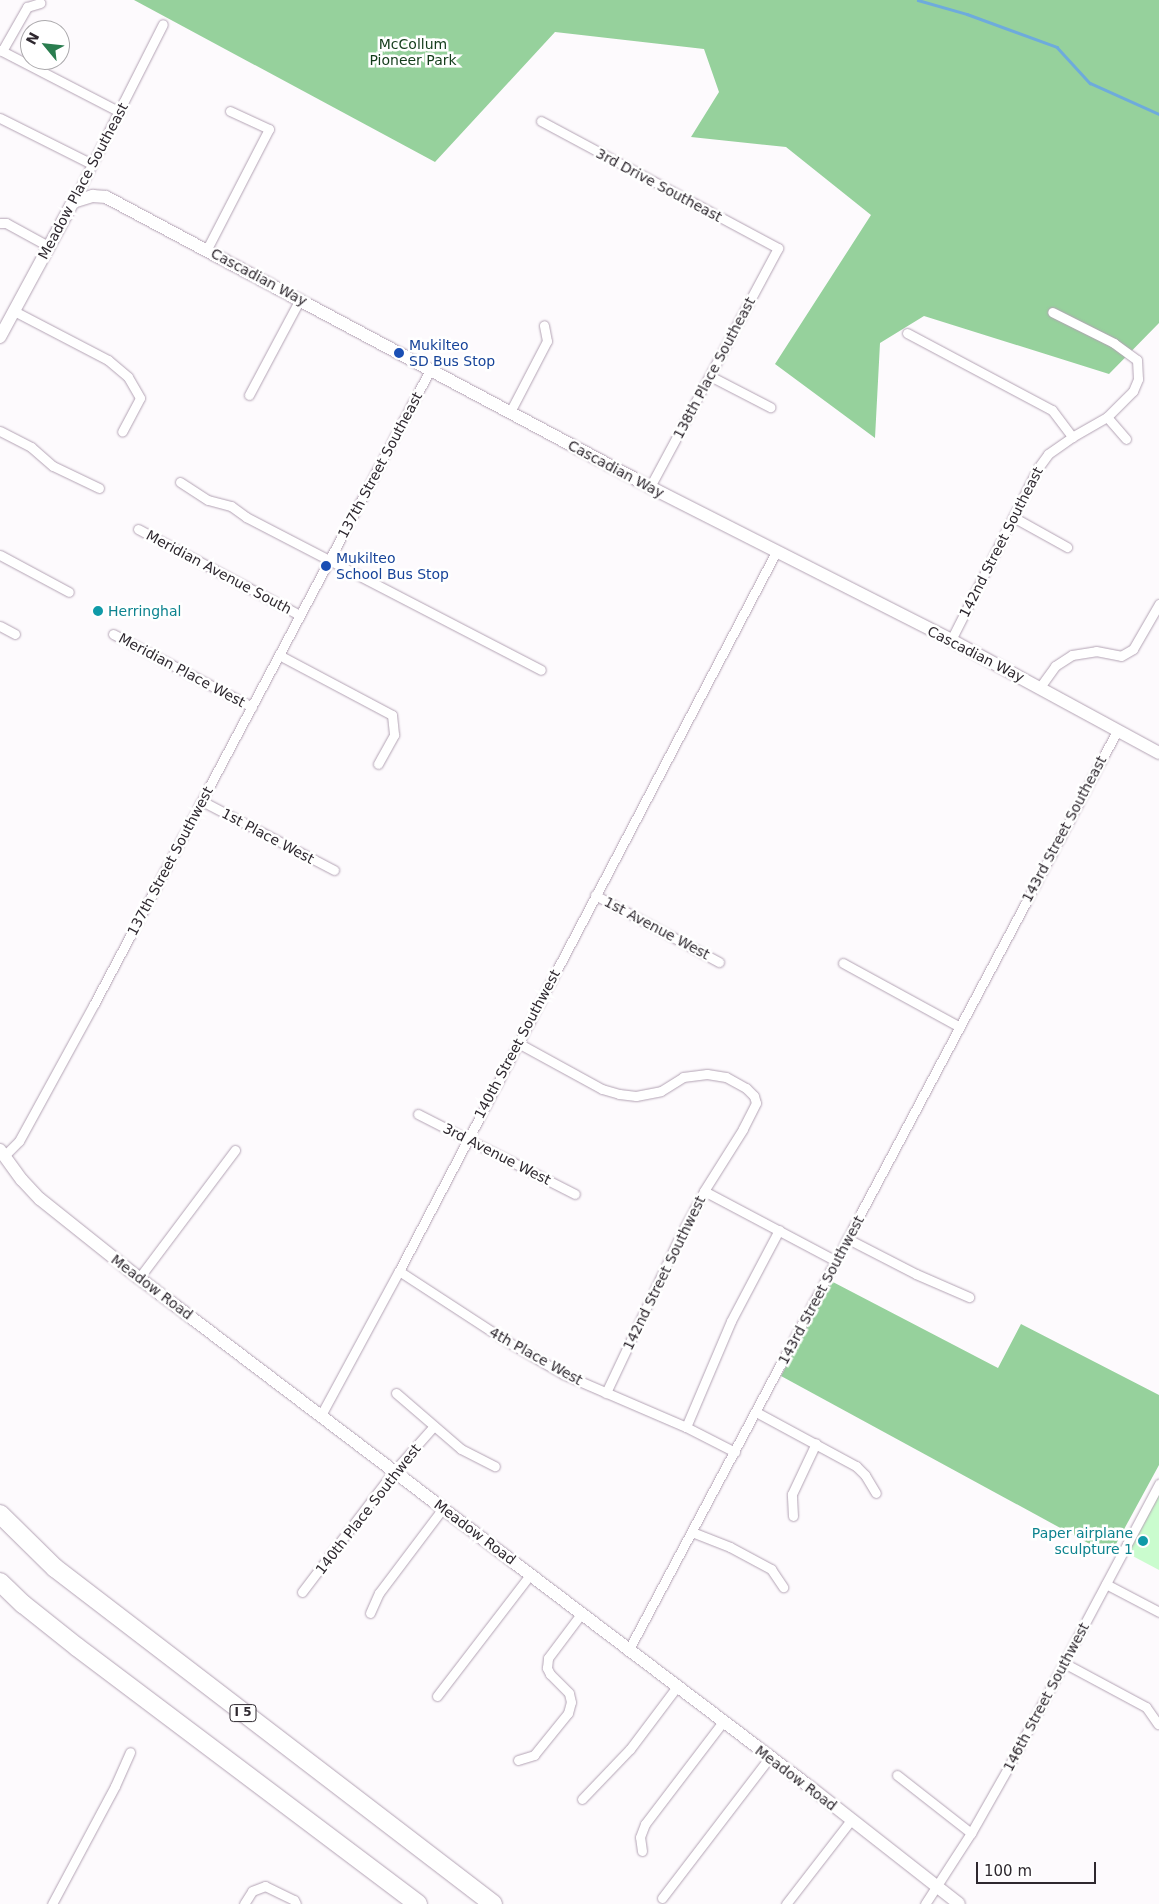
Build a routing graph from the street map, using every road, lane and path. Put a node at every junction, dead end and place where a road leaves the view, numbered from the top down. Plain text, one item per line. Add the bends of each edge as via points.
1 (40, 3) dead end
2 (163, 24) dead end
3 (1, 51) edge
4 (230, 111) dead end
5 (120, 112) junction
6 (0, 118) edge
7 (541, 121) dead end
8 (92, 164) junction
9 (73, 202) junction
10 (0, 223) edge
11 (48, 246) junction
12 (778, 248) joint
13 (207, 249) junction
14 (300, 300) junction
15 (14, 312) junction
16 (1052, 312) dead end
17 (544, 325) dead end
18 (907, 333) dead end
19 (0, 337) edge
20 (430, 370) junction
21 (710, 376) junction
22 (249, 395) dead end
23 (770, 406) dead end
24 (510, 412) junction
25 (1107, 417) junction
26 (0, 432) edge
27 (122, 432) dead end
28 (1072, 437) junction
29 (1126, 439) dead end
30 (180, 482) dead end
31 (650, 487) junction
32 (99, 488) dead end
33 (1013, 517) junction
34 (138, 529) dead end
35 (1067, 547) dead end
36 (776, 552) junction
37 (0, 555) edge
38 (329, 560) junction
39 (69, 592) dead end
40 (1159, 604) edge
41 (300, 615) junction
42 (0, 626) edge
43 (15, 634) dead end
44 (113, 634) dead end
45 (950, 640) junction
46 (280, 654) junction
47 (541, 670) dead end
48 (1040, 687) junction
49 (252, 707) junction
50 (1117, 731) junction
51 (1159, 752) edge
52 (378, 764) dead end
53 (202, 801) junction
54 (334, 870) dead end
55 (595, 895) junction
56 (1012, 928) joint
57 (719, 962) dead end
58 (843, 963) dead end
59 (960, 1027) junction
60 (518, 1043) junction
61 (418, 1114) dead end
62 (468, 1138) junction
63 (235, 1150) dead end
64 (2, 1153) edge
65 (704, 1191) junction
66 (575, 1194) dead end
67 (779, 1230) junction
68 (848, 1239) junction
69 (836, 1261) junction
70 (399, 1271) junction
71 (139, 1278) junction
72 (969, 1297) dead end
73 (396, 1392) dead end
74 (606, 1393) junction
75 (756, 1412) junction
76 (320, 1415) junction
77 (434, 1426) junction
78 (686, 1427) junction
79 (816, 1443) junction
80 (735, 1452) junction
81 (495, 1466) dead end
82 (394, 1471) junction
83 (1159, 1484) edge
84 (876, 1493) dead end
85 (443, 1508) junction
86 (0, 1514) edge
87 (792, 1516) dead end
88 (692, 1532) junction
89 (530, 1575) junction
90 (0, 1582) edge
91 (1106, 1584) junction
92 (783, 1586) dead end
93 (302, 1592) dead end
94 (370, 1612) dead end
95 (1159, 1612) edge
96 (581, 1614) junction
97 (628, 1651) junction
98 (1064, 1664) junction
99 (676, 1688) junction
100 (437, 1696) dead end
101 (722, 1723) junction
102 (1158, 1724) edge
103 (130, 1752) dead end
104 (769, 1758) junction
105 (518, 1760) dead end
106 (897, 1776) dead end
107 (582, 1799) dead end
108 (851, 1820) junction
109 (971, 1832) junction
110 (642, 1851) dead end
111 (938, 1887) junction
112 (662, 1898) dead end
113 (52, 1904) edge
114 (244, 1904) edge
115 (296, 1904) edge
116 (418, 1904) edge
117 (493, 1904) edge
118 (786, 1904) edge
119 (925, 1904) edge
120 (959, 1904) edge

1 - 3 street via 27,7
2 - 5 street, Meadow Place Southeast
3 - 5 street
4 - 13 street via 269,129
5 - 8 street, Meadow Place Southeast
6 - 8 street
7 - 12 street, 3rd Drive Southeast
8 - 9 street, Meadow Place Southeast
9 - 11 street, Meadow Place Southeast
9 - 13 street, Cascadian Way via 93,196 106,197
10 - 11 street via 6,223
11 - 15 street, Meadow Place Southeast
12 - 21 street, 138th Place Southeast
13 - 14 street, Cascadian Way
14 - 20 street, Cascadian Way
14 - 22 street
15 - 19 street, Meadow Place Southeast
15 - 27 street via 108,360 128,378 140,398
16 - 25 street, 142nd Street Southeast via 1114,343 1137,360 1138,379 1133,391
17 - 24 street via 546,341
18 - 28 street via 1052,410
20 - 24 street, Cascadian Way
20 - 38 street, 137th Street Southeast
21 - 23 street
21 - 31 street, 138th Place Southeast
24 - 31 street, Cascadian Way
25 - 28 street, 142nd Street Southeast
25 - 29 street
26 - 32 street via 31,447 54,466
28 - 33 street, 142nd Street Southeast via 1048,454
30 - 38 street via 208,500 231,506
31 - 36 street, Cascadian Way
33 - 35 street
33 - 45 street, 142nd Street Southeast
34 - 41 street, Meridian Avenue South
36 - 45 street, Cascadian Way
36 - 55 street, 140th Street Southwest
37 - 39 street
38 - 41 street, 137th Street Southwest
38 - 47 street
40 - 48 street via 1133,649 1121,656 1096,651 1072,656 1054,666
41 - 46 street, 137th Street Southwest
42 - 43 street
44 - 49 street, Meridian Place West
45 - 48 street, Cascadian Way
46 - 49 street, 137th Street Southwest
46 - 52 street via 392,715 394,735
48 - 50 street, Cascadian Way
49 - 53 street, 137th Street Southwest
50 - 51 street, Cascadian Way
50 - 56 street, 143rd Street Southeast
53 - 54 street, 1st Place West
53 - 64 street, 137th Street Southwest via 19,1141
55 - 57 street, 1st Avenue West
55 - 60 street, 140th Street Southwest
56 - 59 street, 143rd Street Southwest
58 - 59 street
59 - 68 street, 143rd Street Southwest
60 - 62 street, 140th Street Southwest
60 - 65 street, 142nd Street Southwest via 602,1089 619,1094 636,1096 661,1091 683,1077 707,1074 726,1077 746,1088 756,1103
61 - 62 street, 3rd Avenue West
62 - 66 street, 3rd Avenue West
62 - 70 street, 140th Street Southwest
63 - 71 street
64 - 71 street, Meadow Road via 40,1199
65 - 67 street
65 - 74 street, 142nd Street Southwest
67 - 69 street
67 - 78 street via 731,1321
68 - 69 street, 143rd Street Southwest
68 - 72 street
69 - 75 street, 143rd Street Southwest
70 - 74 street, 4th Place West via 516,1347 563,1374
70 - 76 street, 140th Street Southwest
71 - 76 street, Meadow Road
73 - 77 street
74 - 78 street, 4th Place West
75 - 79 street
75 - 80 street, 143rd Street Southwest
76 - 82 street, Meadow Road
77 - 81 street via 461,1449
77 - 82 street, 140th Place Southwest
78 - 80 street, 4th Place West
79 - 84 street via 856,1466 866,1475
79 - 87 street via 792,1494
80 - 88 street, 143rd Street Southwest
82 - 85 street, Meadow Road
82 - 93 street, 140th Place Southwest
83 - 91 street, 146th Street Southwest
85 - 89 street, Meadow Road
85 - 94 street via 379,1593
86 - 117 highway, I 5 via 55,1568
88 - 92 street via 730,1547 771,1569
88 - 97 street, 143rd Street Southwest
89 - 96 street, Meadow Road
89 - 100 street
90 - 116 highway via 77,1647
91 - 95 street
91 - 98 street, 146th Street Southwest
96 - 97 street, Meadow Road
96 - 105 street via 548,1658 550,1674 569,1693 568,1713 534,1755
97 - 99 street, Meadow Road
98 - 102 street via 1146,1707
98 - 109 street, 146th Street Southwest
99 - 101 street, Meadow Road
99 - 107 street via 630,1748
101 - 104 street, Meadow Road
101 - 110 street via 645,1824 640,1837
103 - 113 street
104 - 108 street, Meadow Road
104 - 112 street
106 - 109 street
108 - 111 street, Meadow Road
108 - 118 street
109 - 111 street, 146th Street Southwest
111 - 119 street, 146th Street Southwest
111 - 120 street, Meadow Road
114 - 115 street via 252,1891 265,1886

